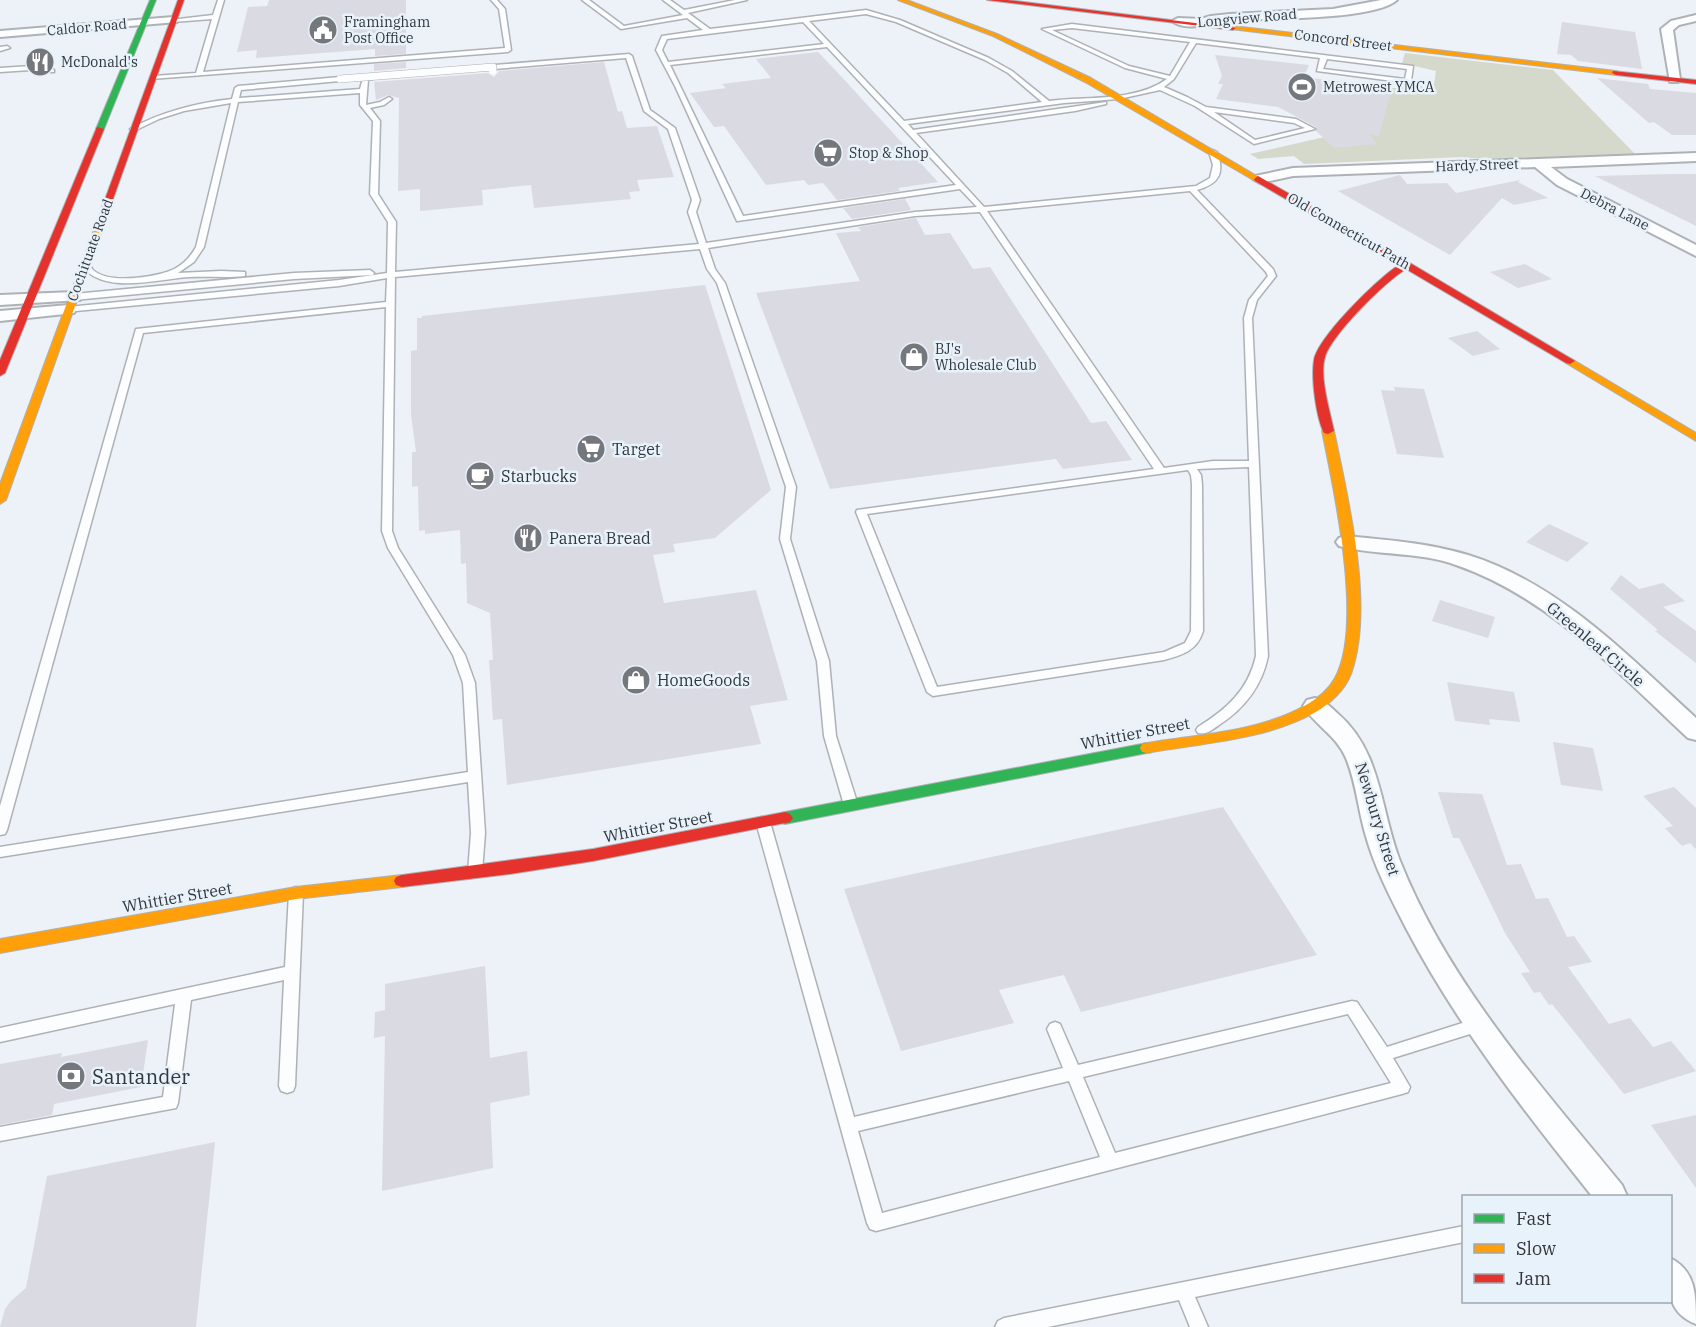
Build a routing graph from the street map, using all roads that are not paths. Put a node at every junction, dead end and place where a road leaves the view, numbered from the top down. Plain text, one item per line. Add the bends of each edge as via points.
1 (153, 0) edge
2 (181, 0) edge
3 (221, 0) edge
4 (494, 0) edge
5 (585, 0) edge
6 (666, 0) edge
7 (744, 0) edge
8 (901, 0) edge
9 (1392, 0) edge
10 (944, 1) edge
11 (989, 11) edge
12 (967, 12) dead end
13 (686, 14) junction
14 (944, 16) junction
15 (216, 17) junction
16 (1696, 18) edge
17 (804, 19) junction
18 (173, 20) junction
19 (1173, 21) junction
20 (144, 22) junction
21 (707, 30) junction
22 (0, 34) edge
23 (995, 35) junction
24 (1194, 41) junction
25 (828, 45) junction
26 (1324, 57) junction
27 (666, 64) junction
28 (0, 70) edge
29 (52, 71) dead end
30 (199, 74) junction
31 (153, 78) junction
32 (1172, 78) junction
33 (495, 79) dead end
34 (1674, 80) junction
35 (1696, 82) edge
36 (374, 86) dead end
37 (1160, 88) junction
38 (363, 89) junction
39 (1119, 97) junction
40 (389, 99) dead end
41 (234, 101) junction
42 (1047, 103) junction
43 (365, 107) junction
44 (1206, 110) junction
45 (902, 123) junction
46 (134, 129) junction
47 (911, 132) junction
48 (1213, 152) junction
49 (1696, 157) edge
50 (1538, 163) junction
51 (1260, 179) junction
52 (962, 186) junction
53 (1192, 189) junction
54 (982, 209) junction
55 (704, 246) junction
56 (1696, 251) edge
57 (85, 264) junction
58 (1407, 265) junction
59 (392, 275) junction
60 (294, 276) junction
61 (150, 279) junction
62 (31, 297) junction
63 (0, 300) edge
64 (71, 303) junction
65 (391, 304) junction
66 (24, 314) junction
67 (0, 316) edge
68 (0, 373) edge
69 (1696, 438) edge
70 (1254, 464) junction
71 (1191, 467) junction
72 (1161, 471) junction
73 (0, 500) edge
74 (1346, 542) junction
75 (1315, 706) junction
76 (1696, 732) edge
77 (1168, 744) junction
78 (475, 776) junction
79 (851, 805) junction
80 (763, 822) junction
81 (0, 830) edge
82 (0, 852) edge
83 (474, 872) junction
84 (296, 893) junction
85 (0, 946) edge
86 (292, 972) junction
87 (184, 995) junction
88 (1478, 1025) junction
89 (1054, 1029) dead end
90 (0, 1035) edge
91 (1383, 1055) junction
92 (1072, 1073) junction
93 (287, 1086) dead end
94 (848, 1126) junction
95 (0, 1134) edge
96 (1111, 1162) junction
97 (1609, 1195) edge
98 (1462, 1234) edge
99 (1672, 1275) edge
100 (1184, 1291) junction
101 (1696, 1307) edge
102 (1004, 1327) edge
103 (1199, 1327) edge

1 - 20 main road
2 - 18 main road, Cochituate Road
3 - 15 lane
4 - 30 lane via 502,9 508,50
5 - 13 lane via 623,28
6 - 13 lane
7 - 13 lane
8 - 14 main road, Old Connecticut Path
9 - 19 street, Longview Road via 1347,11 1230,17 1203,23
10 - 14 main road via 938,7
11 - 19 main road, Concord Street via 1049,7
11 - 23 main road via 987,23
12 - 23 main road, Old Connecticut Path
13 - 21 lane
14 - 23 main road, Old Connecticut Path
15 - 18 lane
15 - 30 lane
16 - 34 street via 1675,22 1667,29
17 - 21 lane
17 - 25 lane
17 - 42 lane via 866,12 898,21 1010,72
18 - 20 street, Caldor Road
18 - 31 main road, Cochituate Road
19 - 34 main road, Concord Street
20 - 22 street, Caldor Road
20 - 62 main road
21 - 27 lane via 664,37 659,50
23 - 39 main road, Old Connecticut Path
24 - 26 lane
24 - 32 lane
24 - 32 lane via 1068,26 1045,29 1127,67
25 - 27 lane
25 - 45 lane
26 - 26 lane via 1319,70 1408,81 1411,67
27 - 52 lane via 740,219
28 - 29 lane via 47,67
30 - 31 lane
31 - 46 main road, Cochituate Road
32 - 37 lane
33 - 41 lane, bridge via 493,67 238,88
34 - 35 main road, Concord Street
36 - 38 lane
37 - 39 lane
37 - 44 lane
38 - 41 lane
38 - 43 lane
38 - 55 lane via 365,79 374,76 629,56 646,109 671,128 696,200 692,212
39 - 42 lane
39 - 47 lane via 1075,110
39 - 48 main road, Old Connecticut Path
40 - 43 lane
41 - 46 lane via 174,111
41 - 61 lane via 200,247 186,266
42 - 45 lane
43 - 59 lane via 376,121 374,194 392,222
44 - 44 lane via 1254,142 1311,129 1296,122
45 - 47 lane
46 - 57 main road, Cochituate Road
47 - 52 lane
48 - 51 main road, Old Connecticut Path
48 - 53 lane via 1218,168 1214,180
49 - 50 street, Hardy Street
50 - 51 street, Hardy Street via 1293,172
50 - 56 street, Debra Lane via 1562,182
51 - 58 main road, Old Connecticut Path
52 - 54 lane
53 - 54 lane
53 - 70 lane via 1272,273 1252,300 1248,313
54 - 55 lane via 892,217
54 - 72 lane
55 - 59 lane
55 - 79 lane via 712,272 721,283 791,488 785,539 824,662 830,736
57 - 61 lane via 88,272 109,280
57 - 64 main road, Cochituate Road
58 - 69 main road, Old Connecticut Path
58 - 74 main road via 1388,276 1334,333 1319,359 1319,384
59 - 60 lane
59 - 64 lane via 328,284
59 - 65 lane
60 - 61 lane via 222,273
60 - 64 lane
62 - 63 street
62 - 64 street
62 - 66 main road
64 - 66 street
64 - 73 main road, Cochituate Road
65 - 78 lane via 388,536 466,672
65 - 81 lane via 139,331
66 - 67 street
66 - 68 main road
70 - 71 lane
70 - 77 lane via 1261,668 1251,689 1235,708 1198,732
71 - 72 lane
71 - 72 lane via 1197,485 1197,631 1188,647 1164,656 933,692 861,512
74 - 75 main road via 1353,615 1351,651 1340,681
74 - 76 street, Greenleaf Circle via 1443,555 1520,585 1571,620
75 - 77 main road, Whittier Street via 1279,722
75 - 88 street, Newbury Street via 1334,721 1354,747 1393,875 1434,956
77 - 79 main road, Whittier Street
78 - 82 lane
78 - 83 lane via 478,833
79 - 80 main road, Whittier Street
80 - 83 main road, Whittier Street via 593,855
80 - 94 lane
83 - 84 main road, Whittier Street
84 - 85 main road, Whittier Street
84 - 86 lane
86 - 87 lane
86 - 93 lane
87 - 90 lane
87 - 95 lane via 170,1103
88 - 91 lane
88 - 97 street, Newbury Street
89 - 92 lane
91 - 92 lane via 1352,1007
91 - 96 lane via 1402,1088
92 - 94 lane
92 - 96 lane
94 - 96 lane via 876,1223
98 - 100 lane
99 - 101 street
100 - 102 lane
100 - 103 lane

